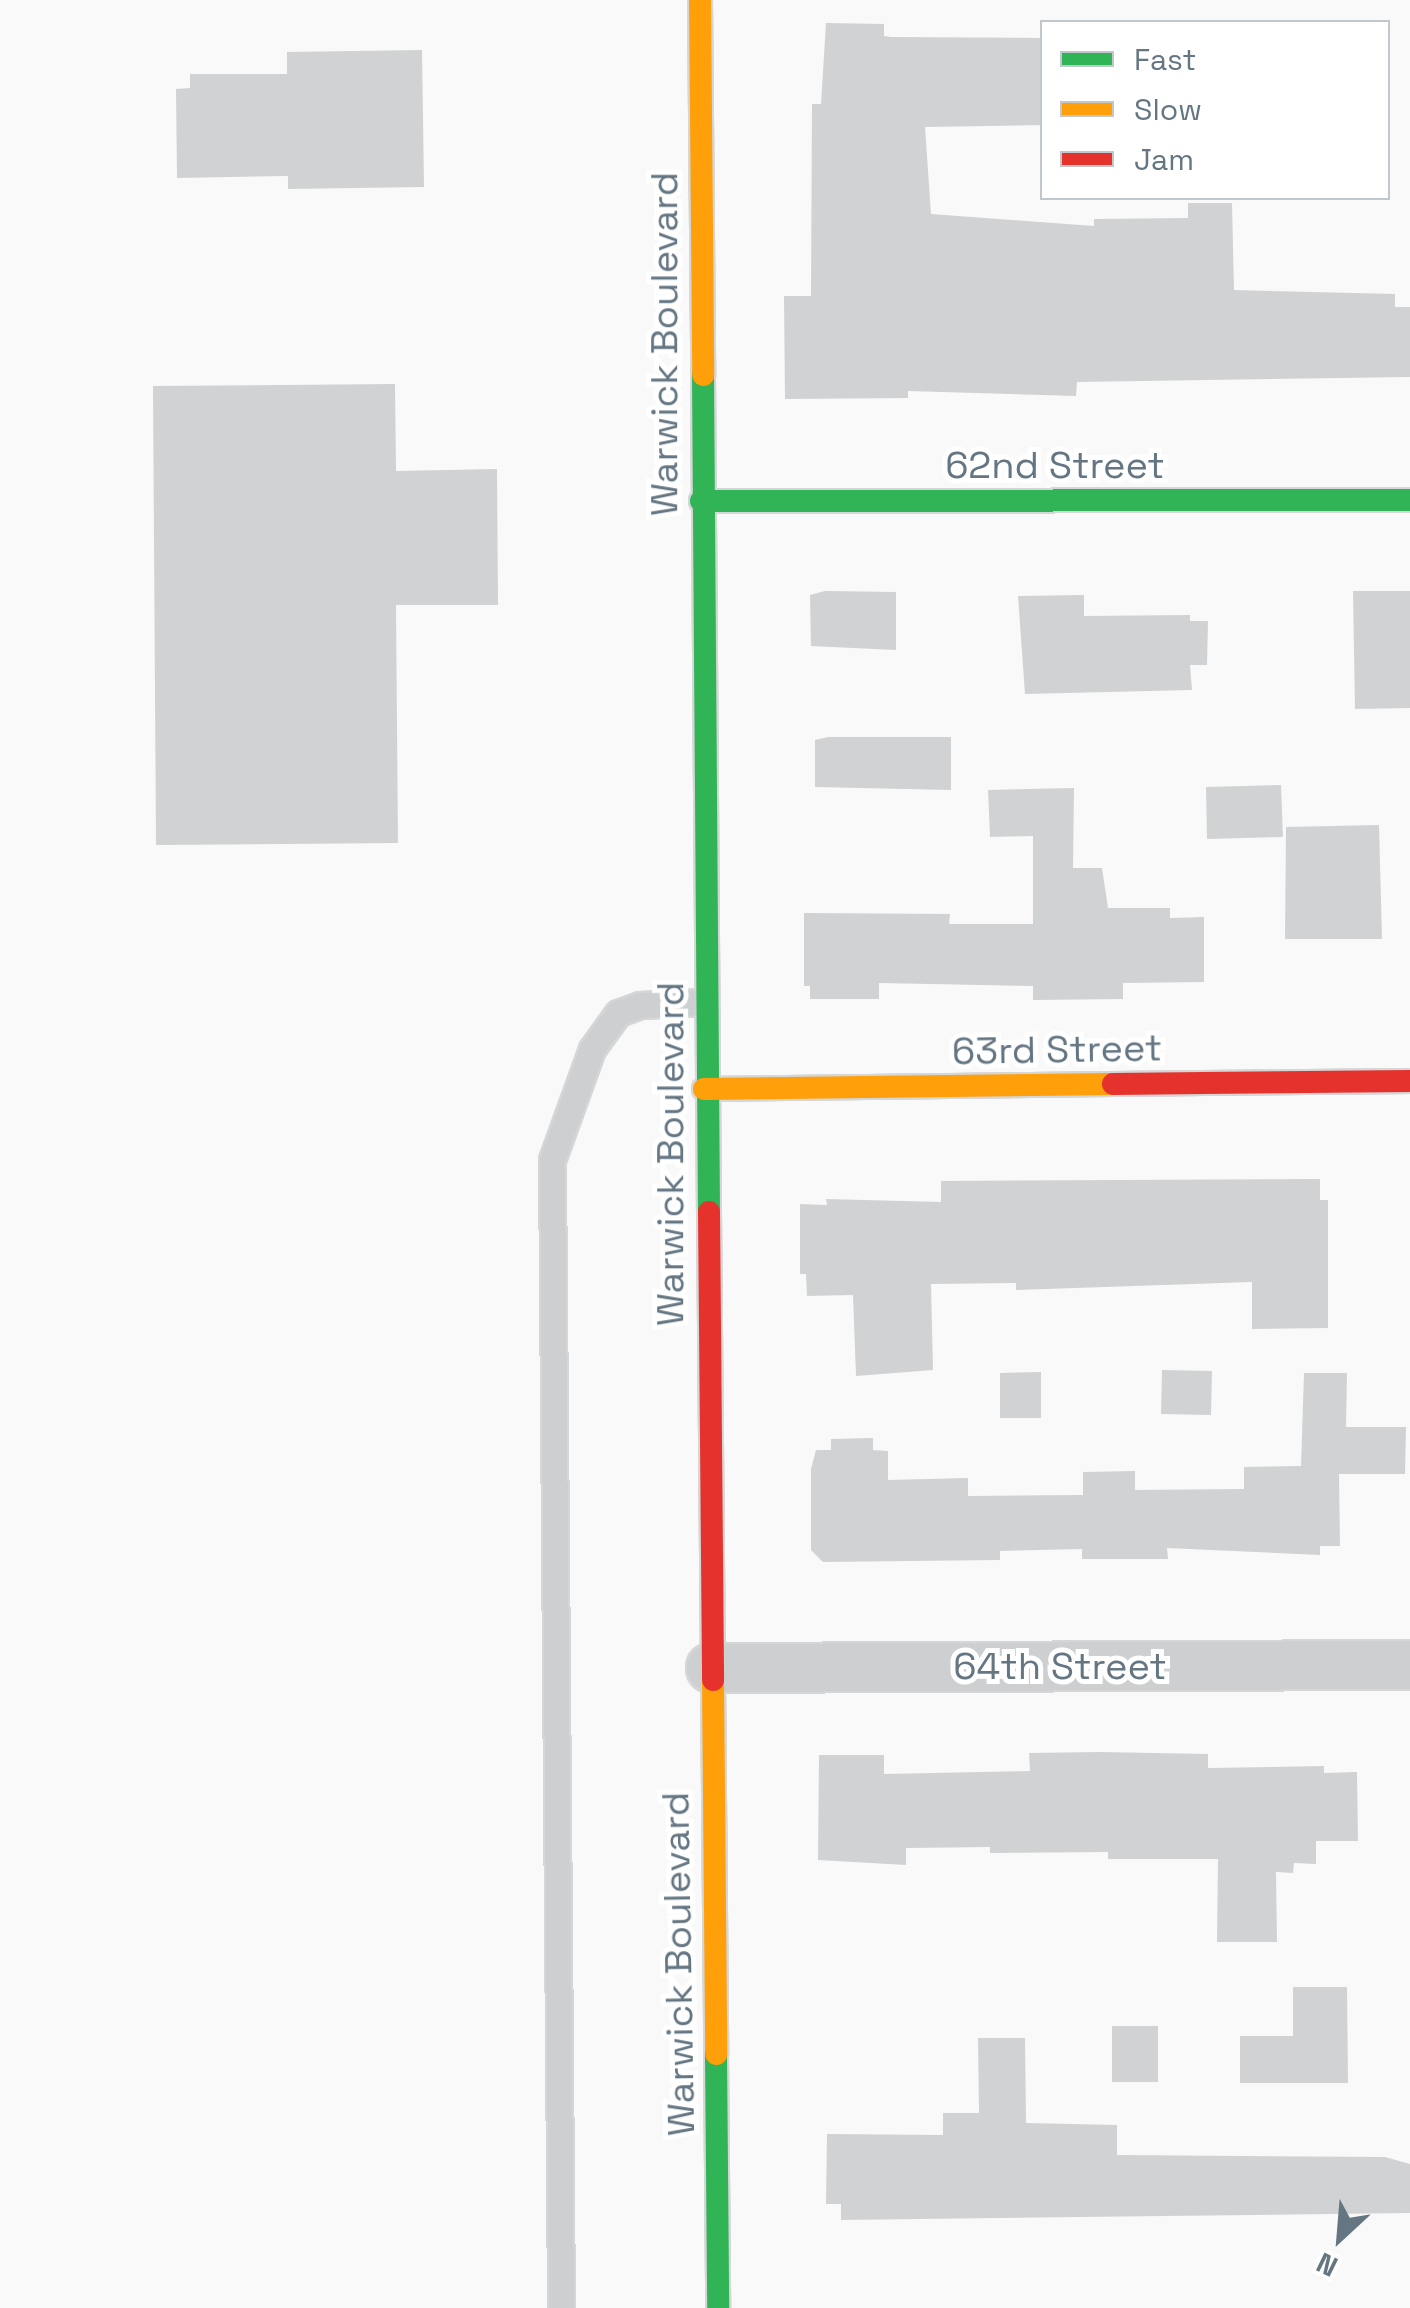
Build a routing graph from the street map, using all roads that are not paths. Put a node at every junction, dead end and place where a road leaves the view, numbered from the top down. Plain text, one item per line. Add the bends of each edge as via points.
1 (700, 0) edge
2 (1410, 500) edge
3 (701, 502) junction
4 (704, 1002) junction
5 (1410, 1081) edge
6 (704, 1089) junction
7 (1410, 1665) edge
8 (711, 1668) junction
9 (561, 2308) edge
10 (718, 2308) edge

1 - 3 main road, Warwick Boulevard
2 - 3 main road, 62nd Street
3 - 4 main road, Warwick Boulevard
4 - 6 main road, Warwick Boulevard
4 - 9 lane via 640,1005 618,1013 592,1049 560,1128 549,1198
5 - 6 main road, 63rd Street
6 - 8 main road, Warwick Boulevard
7 - 8 street, 64th Street
8 - 10 main road, Warwick Boulevard

